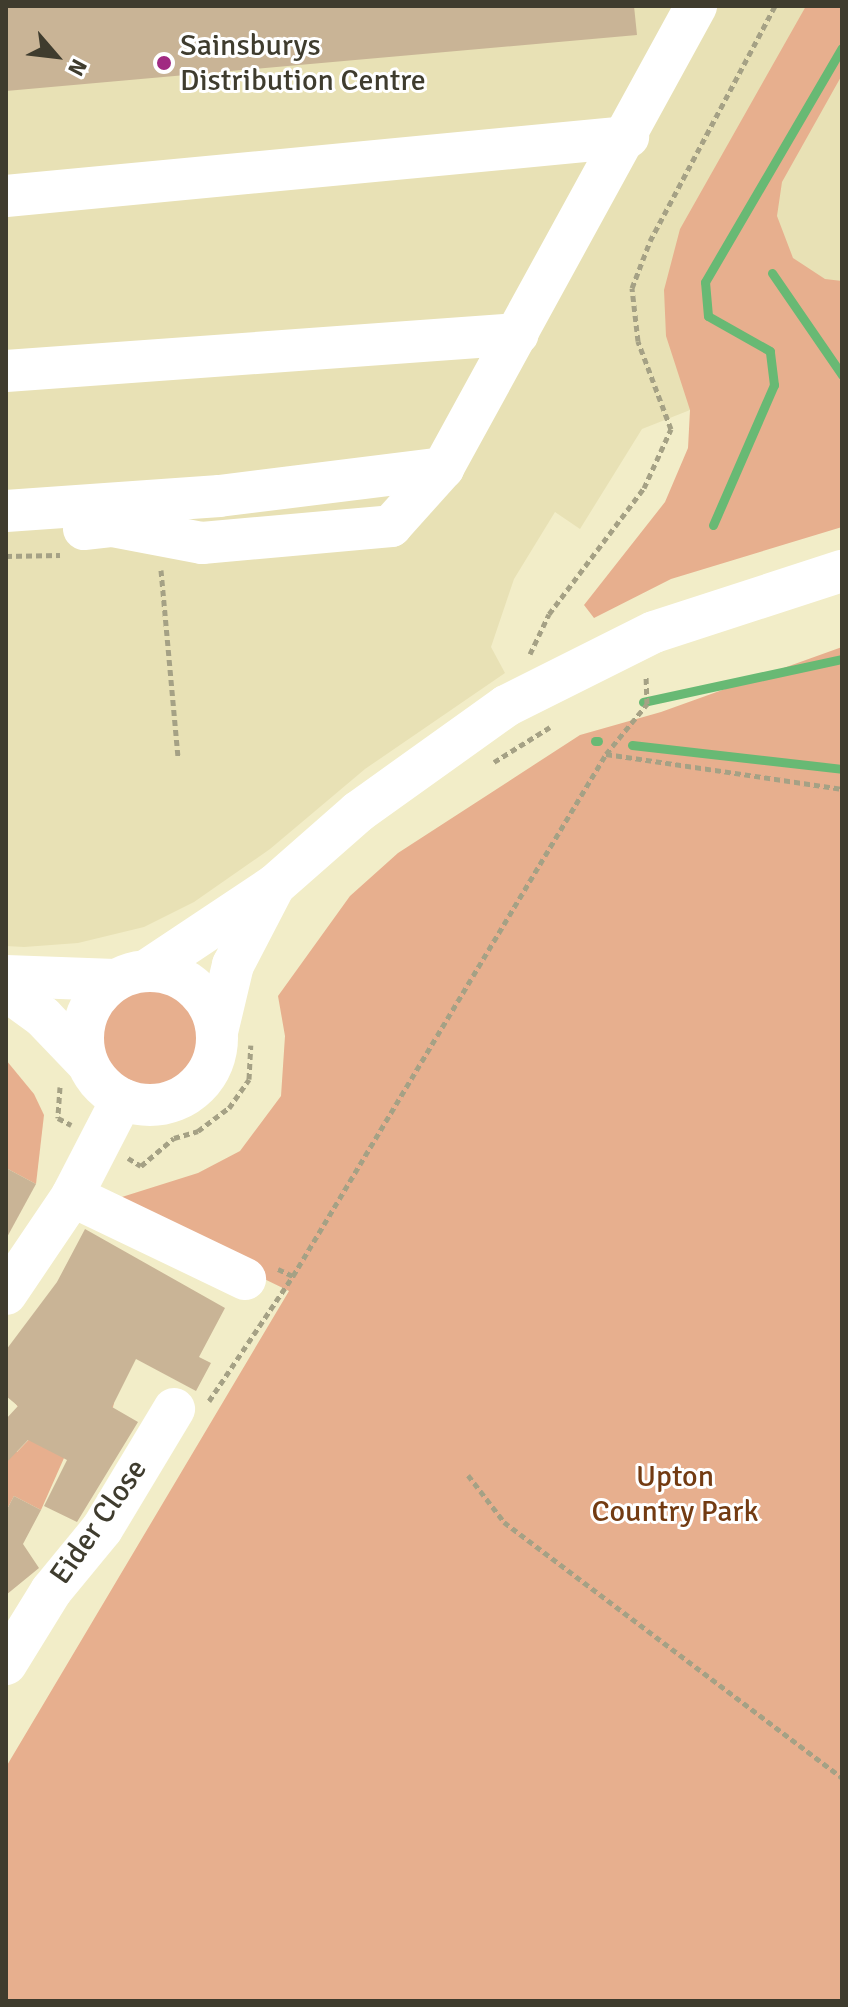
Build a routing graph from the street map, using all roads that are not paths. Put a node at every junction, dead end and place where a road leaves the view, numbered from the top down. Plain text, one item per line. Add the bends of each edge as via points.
1 (696, 6) edge
2 (628, 137) junction
3 (6, 196) edge
4 (518, 334) junction
5 (6, 371) edge
6 (443, 468) junction
7 (6, 511) edge
8 (6, 538) edge
9 (842, 571) edge
10 (275, 885) junction
11 (6, 976) edge
12 (131, 976) junction
13 (6, 990) edge
14 (234, 1033) junction
15 (73, 1071) junction
16 (122, 1099) junction
17 (72, 1196) junction
18 (255, 1271) road end
19 (11, 1279) edge
20 (191, 1406) road end
21 (12, 1641) edge

1 - 2 street
2 - 3 street
2 - 4 street
4 - 5 street
4 - 6 street
6 - 7 street via 219,496
6 - 8 street via 391,526 202,543 113,526
9 - 10 street via 654,632 506,706 358,812
10 - 12 street
10 - 14 street via 233,965
11 - 12 street
12 - 14 street via 178,977 197,990
12 - 15 street via 89,1009
13 - 15 street via 43,1017
14 - 16 street via 194,1090 154,1106
15 - 16 street
16 - 17 street
17 - 18 street
17 - 19 street
20 - 21 street, Eider Close

